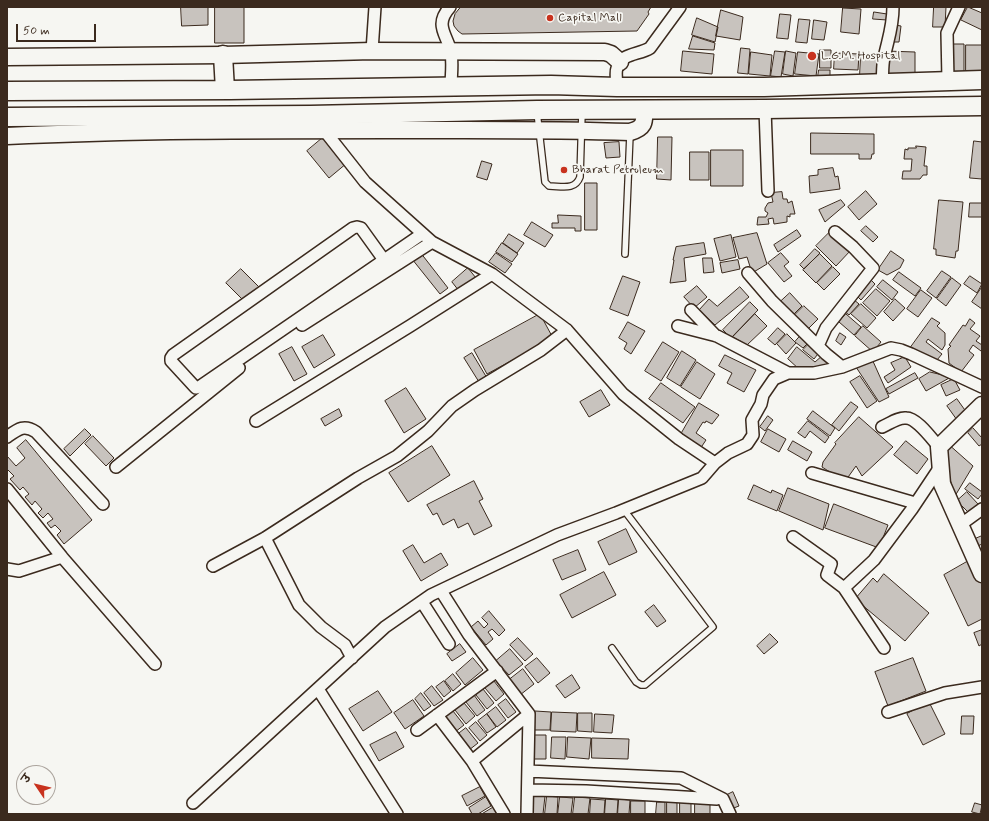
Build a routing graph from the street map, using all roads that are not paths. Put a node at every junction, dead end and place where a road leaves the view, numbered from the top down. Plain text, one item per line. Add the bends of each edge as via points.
1 (376, 7) edge
2 (450, 7) edge
3 (680, 7) edge
4 (893, 7) edge
5 (959, 7) edge
6 (372, 51) junction
7 (451, 52) junction
8 (223, 56) junction
9 (7, 57) edge
10 (620, 62) junction
11 (948, 80) junction
12 (982, 80) edge
13 (882, 84) junction
14 (451, 87) junction
15 (617, 88) junction
16 (225, 90) junction
17 (7, 91) edge
18 (982, 106) edge
19 (644, 109) junction
20 (765, 109) junction
21 (537, 110) junction
22 (582, 110) junction
23 (7, 117) edge
24 (538, 129) junction
25 (324, 130) junction
26 (582, 130) junction
27 (630, 132) junction
28 (7, 136) edge
29 (768, 191) dead end
30 (835, 232) dead end
31 (422, 234) junction
32 (432, 242) junction
33 (625, 254) dead end
34 (384, 260) junction
35 (748, 273) dead end
36 (492, 274) junction
37 (691, 310) dead end
38 (678, 326) dead end
39 (566, 330) junction
40 (716, 336) junction
41 (818, 346) junction
42 (842, 367) junction
43 (788, 373) junction
44 (982, 387) edge
45 (982, 405) edge
46 (256, 421) dead end
47 (882, 427) dead end
48 (7, 437) edge
49 (939, 447) junction
50 (715, 463) junction
51 (940, 466) junction
52 (116, 467) dead end
53 (812, 473) dead end
54 (7, 489) edge
55 (916, 503) junction
56 (103, 504) dead end
57 (982, 509) edge
58 (624, 510) junction
59 (960, 525) junction
60 (793, 537) dead end
61 (265, 538) junction
62 (62, 557) junction
63 (213, 566) dead end
64 (7, 569) edge
65 (982, 574) edge
66 (844, 588) junction
67 (441, 591) junction
68 (422, 602) junction
69 (449, 644) dead end
70 (612, 648) dead end
71 (884, 648) dead end
72 (352, 658) junction
73 (155, 664) dead end
74 (497, 671) junction
75 (982, 687) edge
76 (318, 689) junction
77 (888, 712) dead end
78 (529, 714) junction
79 (437, 715) junction
80 (417, 730) dead end
81 (472, 761) junction
82 (528, 771) junction
83 (528, 790) junction
84 (723, 800) junction
85 (193, 803) dead end
86 (397, 814) edge
87 (504, 814) edge
88 (527, 814) edge
89 (730, 814) edge

1 - 6 street
2 - 7 street via 444,14 442,31
3 - 10 street via 650,48
4 - 13 street via 890,38 883,59
5 - 11 street via 947,33
6 - 7 street
6 - 8 street
7 - 10 street via 605,52
7 - 14 street
8 - 9 street
8 - 16 main road
10 - 15 street via 617,68
11 - 12 main road
11 - 13 main road
13 - 15 main road
14 - 15 main road
14 - 16 main road
16 - 17 main road
18 - 20 main road
19 - 20 main road
19 - 22 main road
19 - 27 street via 641,127
20 - 29 street
21 - 22 main road
21 - 23 main road via 310,115
21 - 24 lane
22 - 26 lane
24 - 25 street
24 - 26 street
24 - 26 lane via 545,182 548,186 572,187 580,177
25 - 28 street via 94,132
25 - 31 street via 365,182
26 - 27 street
27 - 33 lane
30 - 41 street via 873,268 826,328
31 - 32 street
31 - 34 street
32 - 36 street
32 - 52 street via 287,335 236,371
34 - 34 street via 199,387 196,388 171,361 172,355 353,228 361,228
35 - 41 street via 772,301
36 - 39 street
36 - 46 street
37 - 40 street
38 - 40 street
39 - 50 street via 623,394
39 - 61 street via 541,350 452,406 428,431 398,456 358,478
40 - 43 street
41 - 42 street
42 - 43 street via 814,373
42 - 44 street via 891,348 901,350
43 - 50 street via 774,379 763,395 752,420 753,435 747,444 728,452
45 - 49 street
47 - 49 street via 894,420 906,418 916,422
48 - 56 street via 21,428 29,428 36,432
49 - 51 street
50 - 58 street via 702,478
51 - 55 street
51 - 59 street via 942,484
53 - 55 street
54 - 62 street
55 - 66 street via 874,560
57 - 59 street
58 - 67 street via 557,535
58 - 70 lane via 713,627 645,685 636,682
59 - 65 street
60 - 66 street via 831,564 827,575
61 - 63 street
61 - 72 street via 299,605 321,627 345,645
62 - 64 street via 19,571
62 - 73 street
66 - 71 street
67 - 68 street
67 - 74 street via 469,635
68 - 69 street
68 - 72 street via 385,628
72 - 76 street
74 - 78 street
74 - 79 street
75 - 77 street via 946,694
76 - 85 street
76 - 86 street
78 - 81 street
78 - 82 street
79 - 80 street
79 - 81 street
81 - 87 street
82 - 83 street
82 - 84 street via 681,778
83 - 84 street
83 - 88 street
84 - 89 street

